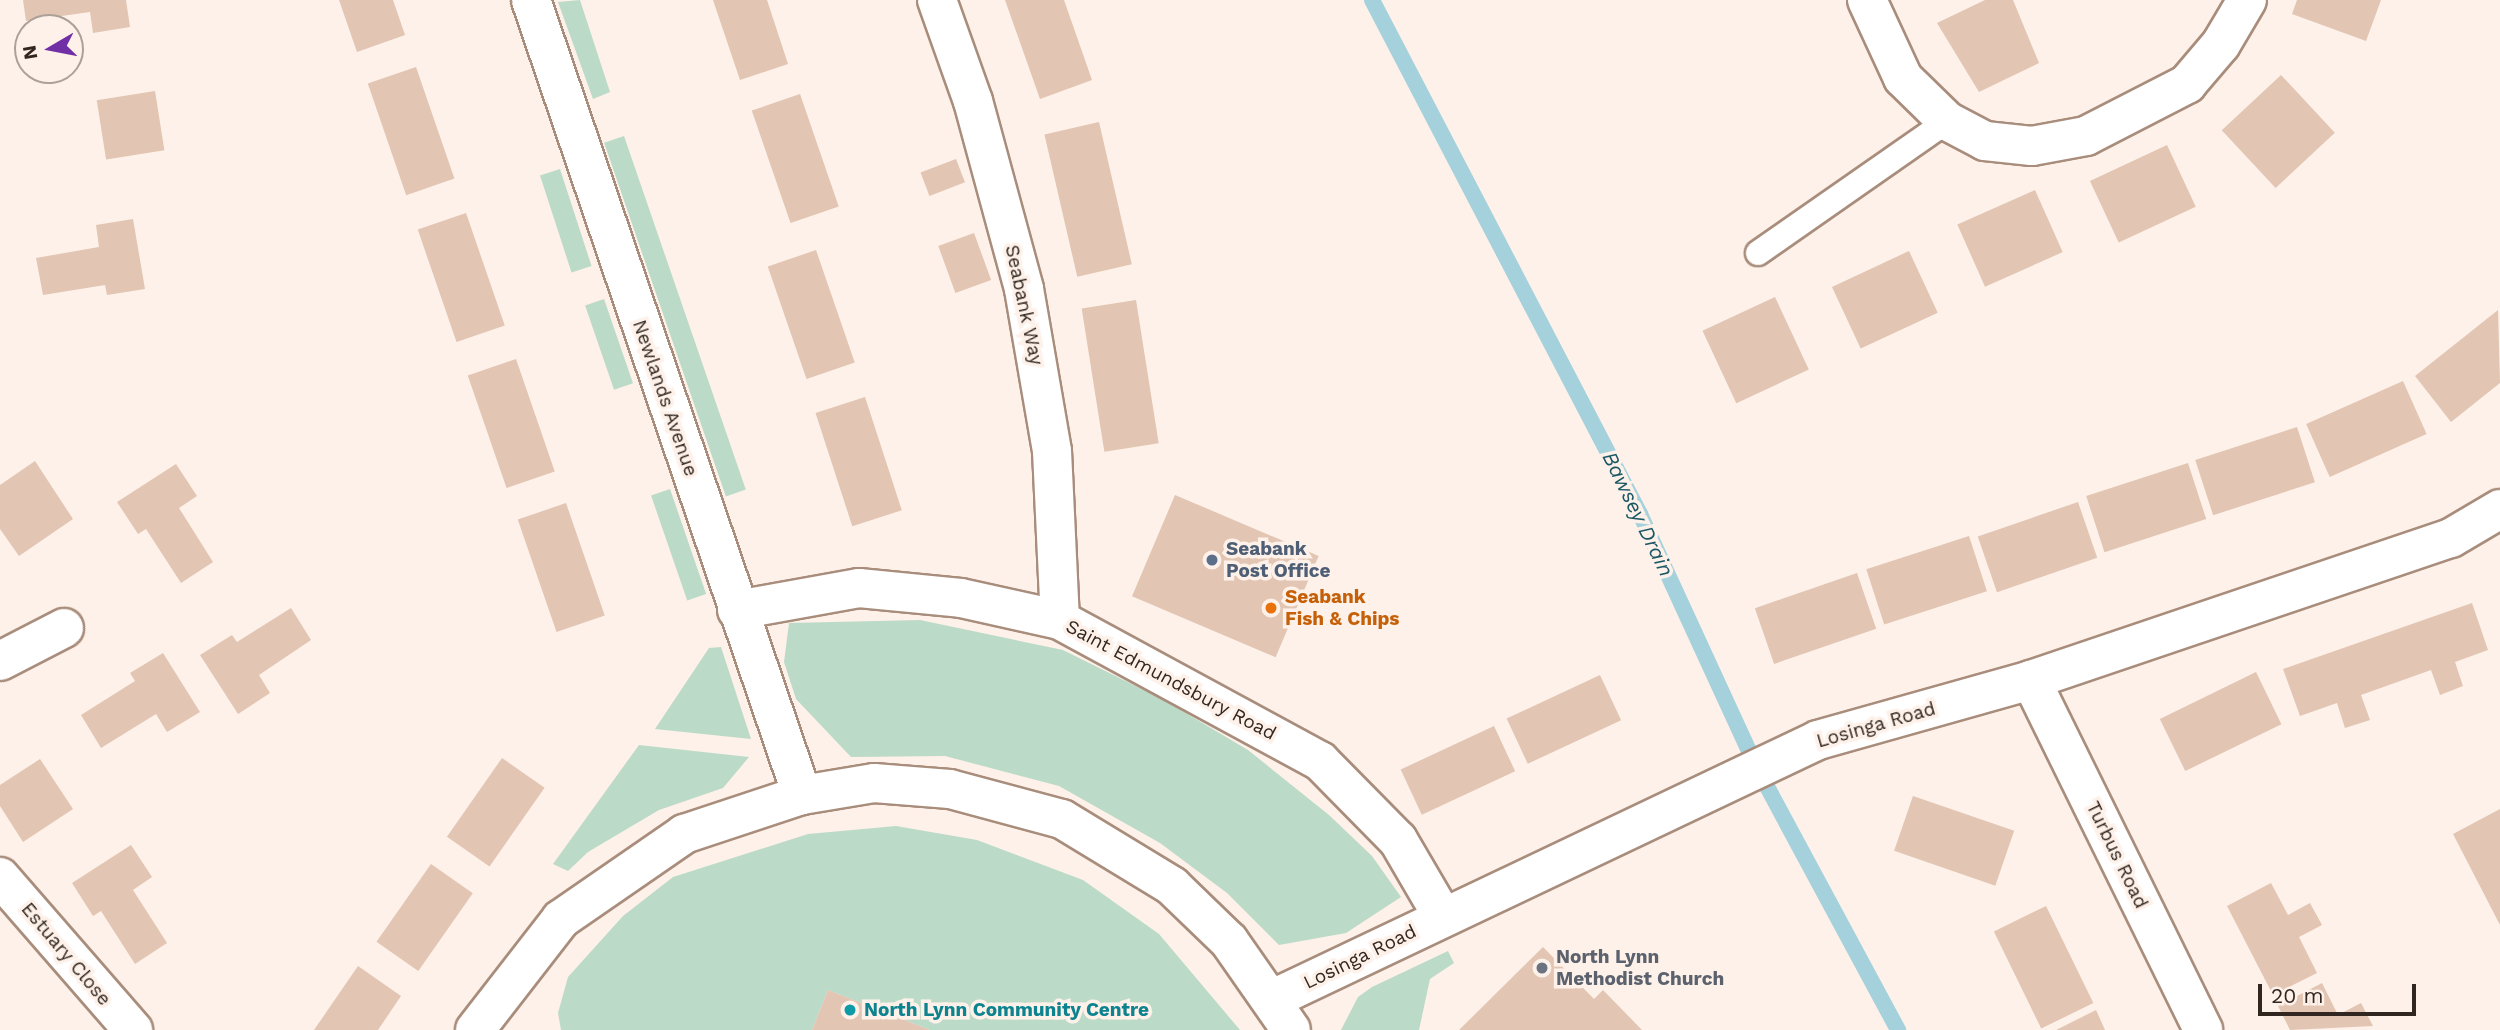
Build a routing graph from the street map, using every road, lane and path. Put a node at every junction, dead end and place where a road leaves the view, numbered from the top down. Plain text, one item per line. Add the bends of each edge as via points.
1 (531, 0) edge
2 (937, 0) edge
3 (1867, 0) edge
4 (2247, 0) edge
5 (1947, 121) junction
6 (1758, 253) dead end
7 (2500, 509) edge
8 (737, 610) junction
9 (1060, 620) junction
10 (64, 628) dead end
11 (0, 661) edge
12 (2031, 680) junction
13 (802, 794) junction
14 (0, 877) edge
15 (1443, 918) junction
16 (1283, 1014) edge
17 (133, 1030) edge
18 (475, 1030) edge
19 (2203, 1030) edge

1 - 8 street, Newlands Avenue
2 - 9 street, Seabank Way via 973,102 1024,289 1052,451
3 - 5 street via 1903,78
4 - 5 street via 2221,44 2187,84 2086,136 2032,146 1985,141
5 - 6 lane
7 - 12 street, Losinga Road via 2451,538
8 - 9 street, Saint Edmundsbury Road via 859,588 961,598
8 - 13 street, Newlands Avenue
9 - 15 street, Saint Edmundsbury Road via 1320,761 1398,840
10 - 11 street
12 - 15 street, Losinga Road via 1818,740
12 - 19 street, Turbus Road
13 - 16 street via 874,783 950,789 1062,819 1172,886 1229,941
13 - 18 street via 684,834 561,919
14 - 17 street, Estuary Close
15 - 16 street, Losinga Road

